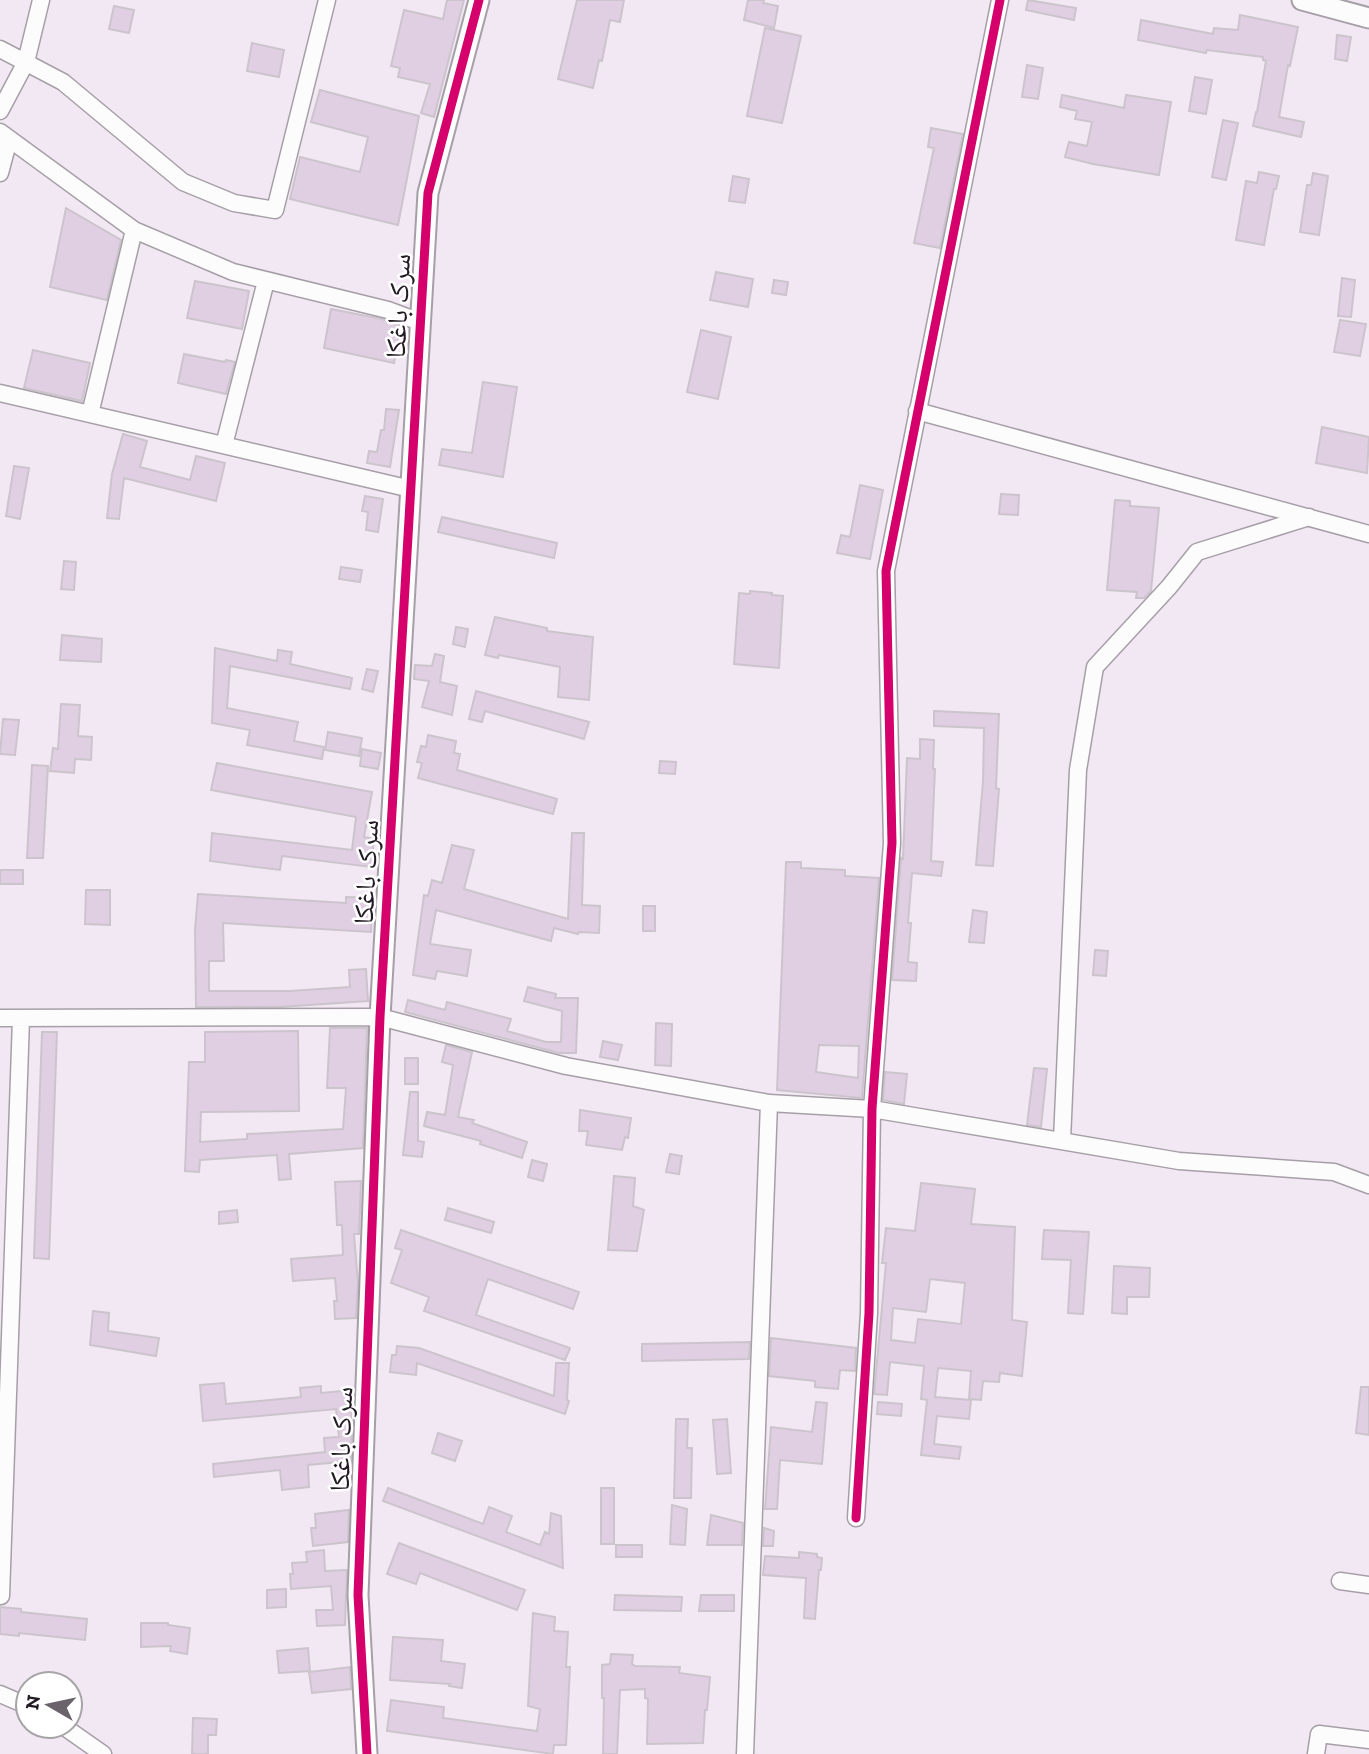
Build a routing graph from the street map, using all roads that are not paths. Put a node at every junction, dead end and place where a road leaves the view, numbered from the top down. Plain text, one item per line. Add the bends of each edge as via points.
1 (41, 0) edge
2 (327, 0) edge
3 (479, 0) edge
4 (1000, 0) edge
5 (1302, 0) edge
6 (1369, 18) edge
7 (0, 49) edge
8 (26, 62) junction
9 (0, 111) edge
10 (4, 135) edge
11 (0, 173) edge
12 (134, 230) junction
13 (266, 281) junction
14 (420, 322) junction
15 (0, 393) edge
16 (917, 411) junction
17 (90, 414) junction
18 (224, 445) junction
19 (411, 489) junction
20 (1309, 517) junction
21 (1369, 534) edge
22 (380, 1017) junction
23 (0, 1018) edge
24 (22, 1018) junction
25 (769, 1103) junction
26 (872, 1109) junction
27 (1062, 1141) junction
28 (1369, 1185) edge
29 (856, 1518) dead end
30 (1340, 1581) dead end
31 (1369, 1584) edge
32 (1, 1596) edge
33 (83, 1740) edge
34 (1369, 1740) edge
35 (103, 1754) edge
36 (367, 1754) edge
37 (745, 1754) edge
38 (1316, 1754) edge

1 - 8 street
2 - 8 street via 275,210 234,203 183,182 62,82
3 - 14 street, سرک باغکا via 428,193
4 - 16 street
5 - 6 street
7 - 8 street
8 - 9 street
10 - 11 street
10 - 12 street
12 - 13 street
12 - 17 street
13 - 14 street
13 - 18 street
14 - 19 street, سرک باغکا
15 - 17 street
16 - 20 street
16 - 26 street via 886,571 892,843
17 - 18 street
18 - 19 street
19 - 22 street, سرک باغکا
20 - 21 street
20 - 27 street via 1197,552 1095,667 1078,770
22 - 24 street
22 - 25 street via 566,1066
22 - 36 street, سرک باغکا via 358,1595
23 - 24 street
24 - 32 street
25 - 26 street
25 - 37 street
26 - 27 street
26 - 29 street via 869,1313
27 - 28 street via 1179,1161 1334,1172
30 - 31 street
33 - 35 street
34 - 38 street via 1319,1734

